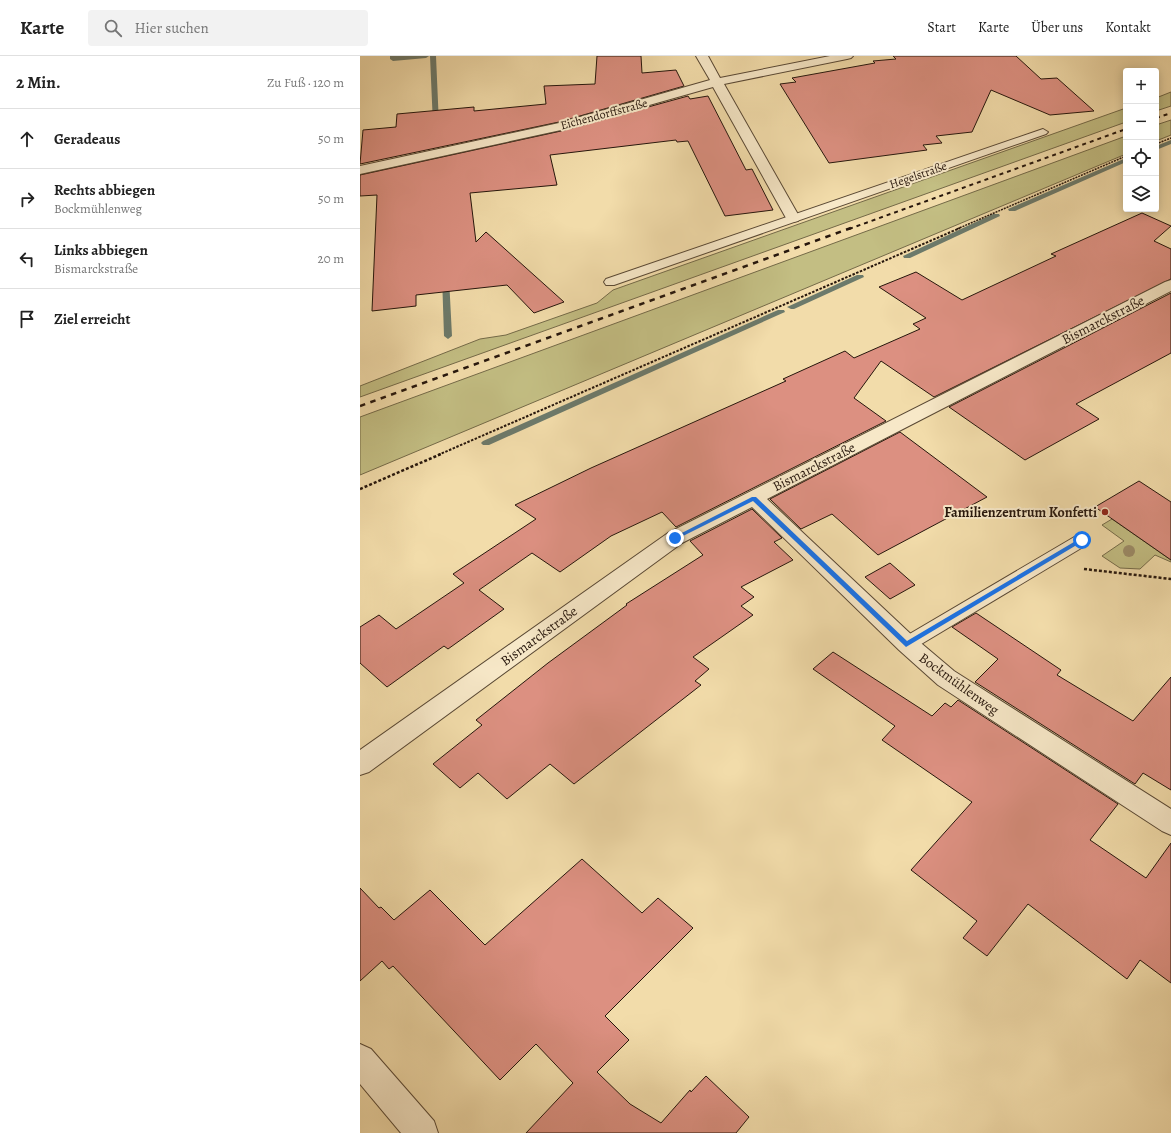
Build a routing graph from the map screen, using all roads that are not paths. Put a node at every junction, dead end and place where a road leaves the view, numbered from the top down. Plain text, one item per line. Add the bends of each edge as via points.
1 (702, 56) edge
2 (847, 56) edge
3 (717, 82) junction
4 (1043, 132) dead end
5 (360, 170) edge
6 (793, 218) junction
7 (610, 282) dead end
8 (1171, 285) edge
9 (754, 498) junction
10 (1082, 540) dead end
11 (906, 644) junction
12 (360, 764) edge
13 (1171, 823) edge
14 (360, 1060) edge
15 (422, 1133) edge

1 - 3 street
2 - 3 street, Eichendorffstraße
3 - 5 street, Eichendorffstraße via 561,126
3 - 6 street
4 - 6 lane, Hegelstraße
6 - 7 lane, Hegelstraße
8 - 9 street, Bismarckstraße
9 - 11 street, Bockmühlenweg
9 - 12 street, Bismarckstraße via 675,538
10 - 11 lane
11 - 13 street, Bockmühlenweg via 946,678
14 - 15 street

